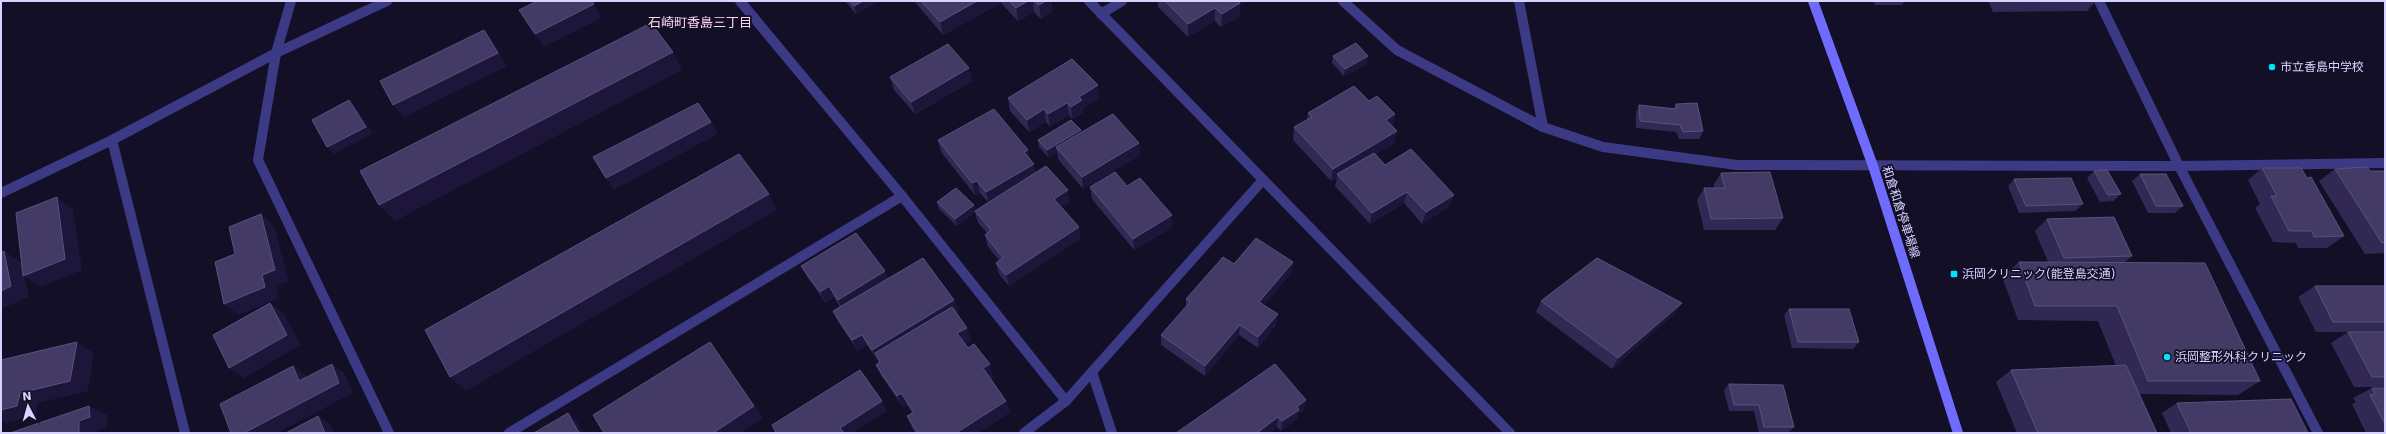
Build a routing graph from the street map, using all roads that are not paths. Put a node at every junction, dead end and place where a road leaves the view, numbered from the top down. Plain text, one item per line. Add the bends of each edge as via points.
1 (291, 1) edge
2 (387, 1) edge
3 (740, 1) edge
4 (1089, 1) edge
5 (1122, 1) edge
6 (1343, 1) edge
7 (1519, 1) edge
8 (1813, 1) edge
9 (2099, 1) edge
10 (1101, 14) junction
11 (276, 53) junction
12 (1543, 127) junction
13 (112, 140) junction
14 (2385, 163) edge
15 (1873, 166) junction
16 (2179, 166) junction
17 (1262, 180) junction
18 (1, 193) edge
19 (902, 196) junction
20 (1092, 372) junction
21 (1066, 402) junction
22 (185, 433) edge
23 (389, 433) edge
24 (509, 433) edge
25 (1024, 433) edge
26 (1112, 433) edge
27 (1510, 433) edge
28 (1958, 433) edge
29 (2318, 433) edge

1 - 11 street
2 - 11 street
3 - 19 street
4 - 10 street
5 - 10 street
6 - 12 street via 1397,50
7 - 12 street
8 - 15 main road, 和倉和倉停車場線
9 - 16 street
10 - 17 street
11 - 13 street
11 - 23 street via 258,160
12 - 15 street via 1603,147 1737,165
13 - 18 street
13 - 22 street
14 - 16 street
15 - 16 street
15 - 28 main road, 和倉和倉停車場線
16 - 29 street
17 - 20 street
17 - 27 street
19 - 21 street
19 - 24 street
20 - 21 street
20 - 26 street
21 - 25 street

